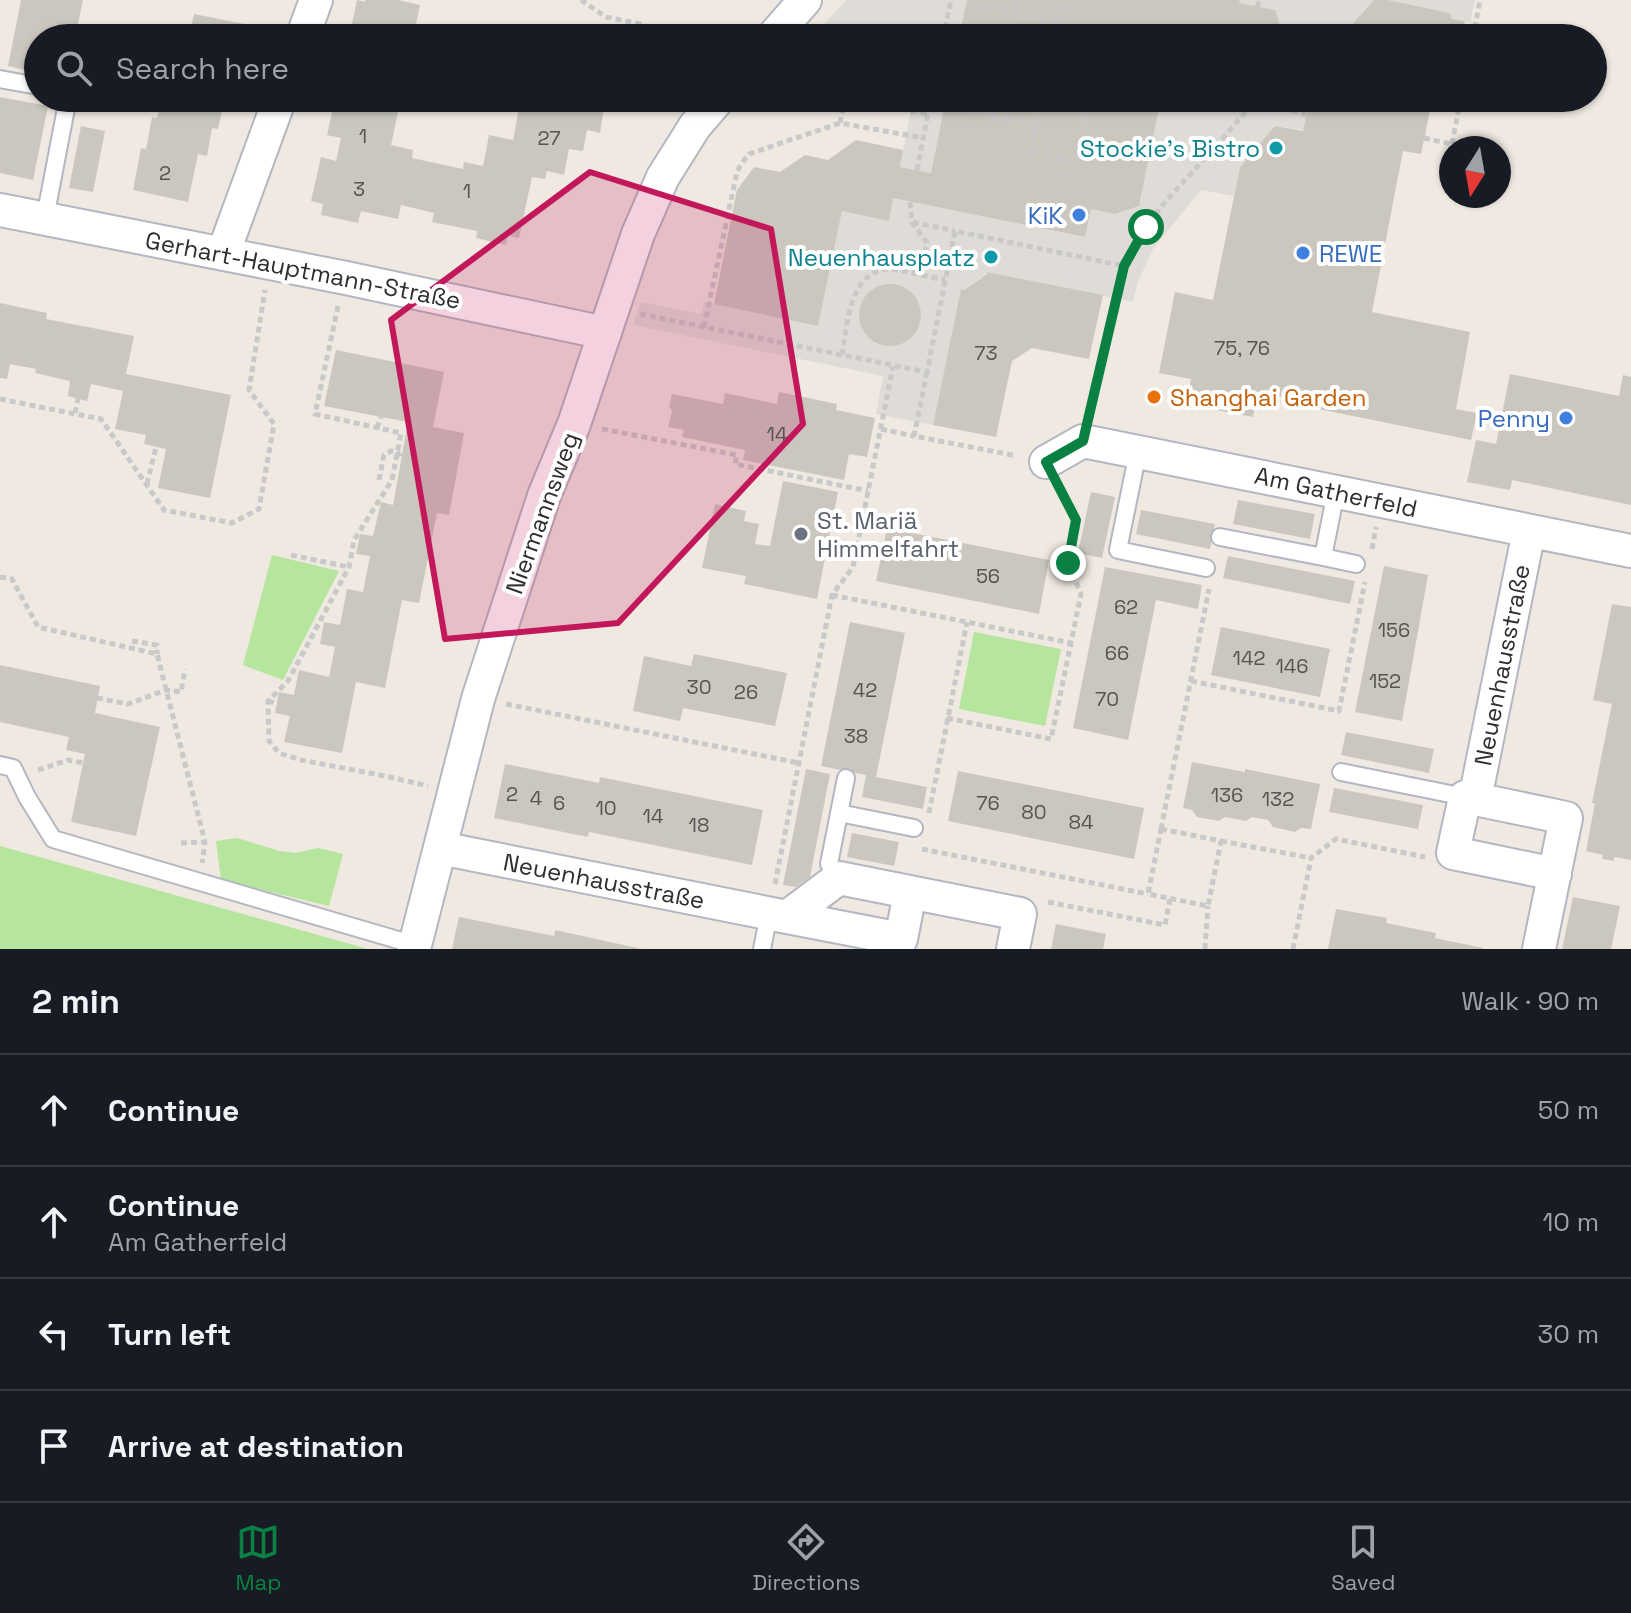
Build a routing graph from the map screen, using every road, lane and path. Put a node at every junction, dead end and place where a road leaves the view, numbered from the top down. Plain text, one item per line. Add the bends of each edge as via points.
1 (316, 0) edge
2 (581, 0) edge
3 (805, 0) edge
4 (951, 0) edge
5 (1061, 0) edge
6 (1480, 0) edge
7 (1056, 22) junction
8 (307, 24) edge
9 (641, 24) edge
10 (786, 24) edge
11 (946, 24) edge
12 (981, 24) edge
13 (1065, 24) edge
14 (1476, 24) edge
15 (0, 79) edge
16 (24, 83) edge
17 (65, 112) edge
18 (275, 112) edge
19 (707, 112) edge
20 (841, 112) edge
21 (917, 112) edge
22 (973, 112) edge
23 (1038, 112) edge
24 (1085, 112) edge
25 (1243, 112) edge
26 (1296, 112) edge
27 (1458, 112) edge
28 (928, 114) joint
29 (1306, 115) dead end
30 (840, 123) junction
31 (1036, 125) junction
32 (1454, 136) edge
33 (923, 138) junction
34 (1424, 138) dead end
35 (1439, 141) edge
36 (917, 170) dead end
37 (910, 202) dead end
38 (0, 210) edge
39 (45, 218) junction
40 (912, 222) junction
41 (955, 231) junction
42 (223, 254) junction
43 (269, 263) junction
44 (1124, 266) junction
45 (921, 276) junction
46 (346, 278) junction
47 (945, 280) junction
48 (609, 321) junction
49 (704, 327) junction
50 (842, 355) junction
51 (893, 366) junction
52 (927, 372) junction
53 (78, 398) dead end
54 (0, 399) edge
55 (75, 413) junction
56 (381, 417) dead end
57 (574, 424) junction
58 (377, 428) junction
59 (881, 429) junction
60 (914, 436) junction
61 (1083, 441) junction
62 (156, 447) dead end
63 (397, 451) junction
64 (1138, 452) junction
65 (402, 459) dead end
66 (1046, 462) junction
67 (379, 480) dead end
68 (147, 485) junction
69 (868, 491) junction
70 (1336, 492) junction
71 (1381, 501) junction
72 (1529, 531) junction
73 (1220, 537) dead end
74 (1631, 551) edge
75 (291, 555) dead end
76 (1323, 557) junction
77 (1362, 564) joint
78 (349, 567) junction
79 (1208, 575) joint
80 (0, 577) edge
81 (1366, 579) dead end
82 (832, 595) junction
83 (967, 622) junction
84 (132, 641) dead end
85 (1071, 643) junction
86 (157, 654) junction
87 (185, 669) dead end
88 (1191, 681) junction
89 (166, 690) junction
90 (97, 698) dead end
91 (478, 699) junction
92 (268, 701) junction
93 (277, 704) dead end
94 (947, 718) junction
95 (84, 763) dead end
96 (799, 763) junction
97 (0, 765) edge
98 (1341, 772) dead end
99 (17, 776) junction
100 (846, 778) dead end
101 (453, 792) junction
102 (1470, 798) junction
103 (839, 813) junction
104 (922, 828) junction
105 (1161, 829) junction
106 (1221, 841) junction
107 (181, 843) dead end
108 (440, 848) junction
109 (1453, 853) junction
110 (1311, 858) junction
111 (1555, 874) junction
112 (839, 878) junction
113 (910, 893) junction
114 (1148, 894) junction
115 (1170, 899) junction
116 (1208, 906) junction
117 (1020, 914) junction
118 (778, 916) junction
119 (414, 947) edge
120 (762, 949) edge
121 (1013, 949) edge
122 (1205, 949) edge
123 (1293, 949) edge
124 (1539, 949) edge

1 - 8 street
2 - 9 path via 606,17
3 - 10 street
4 - 11 path
5 - 7 path
6 - 14 path
7 - 12 path via 984,7
7 - 13 path
15 - 16 lane
17 - 39 lane
18 - 42 street
19 - 48 street, Niermannsweg via 663,177
20 - 30 path
21 - 28 path
22 - 31 path
23 - 31 path
24 - 31 path via 1076,161 1031,152
25 - 44 path via 1165,202
26 - 29 path
27 - 32 path
28 - 33 path
30 - 33 path
30 - 49 path via 749,154 741,164
33 - 36 path
34 - 35 path
37 - 40 path
38 - 39 street, Gerhart-Hauptmann-Straße
39 - 42 street, Gerhart-Hauptmann-Straße
40 - 41 path
40 - 45 path via 927,243
41 - 44 path
41 - 47 path
42 - 43 street, Gerhart-Hauptmann-Straße
43 - 46 street, Gerhart-Hauptmann-Straße
43 - 68 path via 249,390 274,424 259,509 232,523 164,510
44 - 61 path
45 - 47 path
45 - 50 path via 889,269 867,277 855,291
46 - 48 street, Gerhart-Hauptmann-Straße
46 - 58 path via 315,414
47 - 52 path
48 - 49 path
48 - 57 street, Niermannsweg
49 - 50 path
50 - 51 path
51 - 52 path
51 - 59 path
52 - 60 path
53 - 55 path
54 - 55 path
55 - 68 path via 101,419
56 - 58 path
57 - 69 path via 737,455 735,464
57 - 91 street, Niermannsweg via 544,496
58 - 63 path via 401,433
59 - 60 path
59 - 69 path
60 - 66 path
61 - 64 street, Am Gatherfeld
61 - 66 street
62 - 68 path
63 - 65 path
63 - 67 path via 384,455
63 - 78 path via 392,480 356,542
64 - 70 street, Am Gatherfeld
64 - 79 lane via 1118,550
66 - 85 path via 1076,520 1068,563 1081,594
69 - 82 path via 853,567
70 - 71 street, Am Gatherfeld
70 - 76 lane
71 - 72 street, Am Gatherfeld
71 - 77 path
72 - 74 street, Am Gatherfeld
72 - 102 street, Neuenhausstraße
73 - 76 lane
75 - 78 path
76 - 77 lane
78 - 92 path via 319,632 288,681
79 - 88 path
80 - 86 path via 12,579 38,627
81 - 88 path via 1339,711
82 - 83 path
82 - 96 path
83 - 85 path
83 - 94 path
84 - 86 path via 157,645
85 - 94 path via 1051,739
86 - 89 path
87 - 89 path via 181,692
88 - 105 path
89 - 90 path via 128,704
89 - 107 path via 205,842
91 - 96 path
91 - 101 street, Niermannsweg
92 - 93 path
92 - 101 path via 269,741 279,753
94 - 104 path
95 - 99 path via 68,760
96 - 118 path
97 - 99 lane via 13,768
98 - 102 lane
99 - 119 lane via 53,839
100 - 103 lane
101 - 108 street, Niermannsweg
102 - 109 street, Neuenhausstraße
102 - 111 street, Neuenhausstraße via 1566,818
103 - 104 lane
103 - 112 lane via 829,864
104 - 114 path via 921,849
105 - 106 path
105 - 114 path
106 - 110 path
106 - 116 path
108 - 118 street, Neuenhausstraße
108 - 119 street, Niermannsweg
109 - 110 path via 1439,860 1336,839
109 - 111 street
110 - 123 path
111 - 124 street, Neuenhausstraße
112 - 113 street
112 - 118 street
113 - 117 street
113 - 118 street, Neuenhausstraße via 901,939
114 - 115 path
115 - 116 path
115 - 117 path via 1165,925 1038,901
116 - 122 path
117 - 121 street
118 - 120 lane

